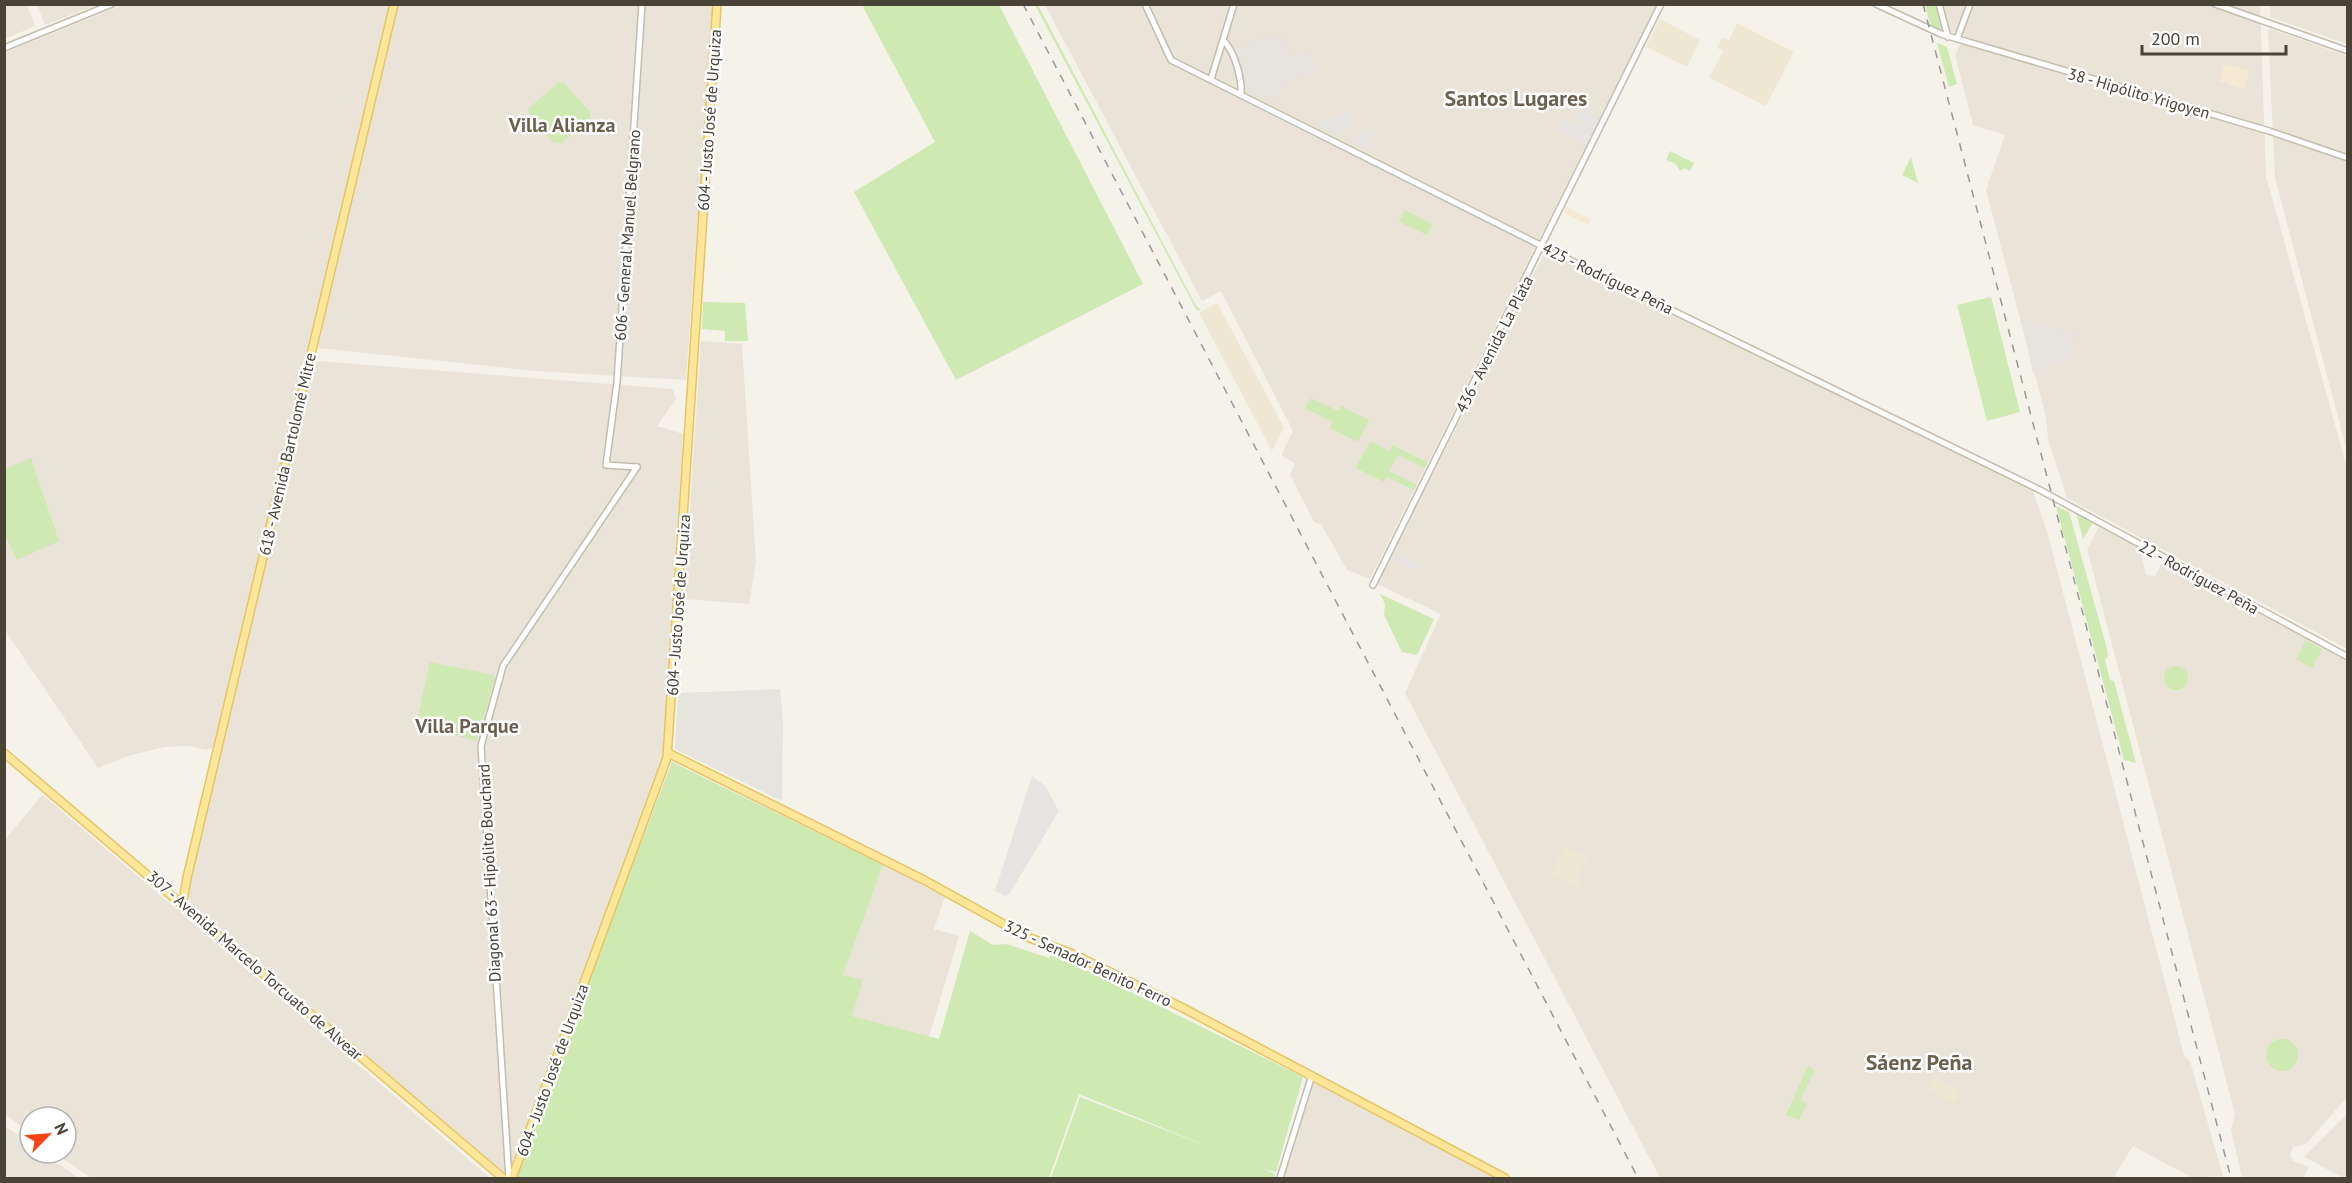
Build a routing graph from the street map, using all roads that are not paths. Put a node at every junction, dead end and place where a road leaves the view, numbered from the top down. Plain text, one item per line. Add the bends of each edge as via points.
1 (112, 4) edge
2 (394, 4) edge
3 (642, 4) edge
4 (717, 4) edge
5 (1145, 4) edge
6 (1234, 4) edge
7 (1661, 4) edge
8 (1876, 4) edge
9 (1939, 4) edge
10 (1970, 4) edge
11 (2215, 4) edge
12 (1948, 37) junction
13 (1957, 39) junction
14 (1225, 42) junction
15 (4, 48) edge
16 (2348, 51) edge
17 (1211, 79) junction
18 (1241, 94) junction
19 (2348, 158) edge
20 (1543, 246) junction
21 (637, 467) joint
22 (2050, 496) joint
23 (1373, 585) dead end
24 (2348, 657) edge
25 (668, 753) junction
26 (4, 755) edge
27 (183, 905) junction
28 (1312, 1075) junction
29 (496, 1179) edge
30 (503, 1179) edge
31 (510, 1179) edge
32 (1280, 1179) edge
33 (1505, 1179) edge

1 - 15 street
2 - 27 main road, 618 - Avenida Bartolomé Mitre via 184,887
3 - 21 street, 606 - General Manuel Belgrano via 617,382 606,465
4 - 25 main road, 604 - Justo José de Urquiza
5 - 17 street, 425 - Rodríguez Peña via 1168,57
6 - 14 street
7 - 20 street, 436 - Avenida La Plata
8 - 12 street, 38 - Hipólito Yrigoyen
9 - 12 street
10 - 13 street
11 - 16 street
12 - 13 street, 38 - Hipólito Yrigoyen
13 - 19 street, 38 - Hipólito Yrigoyen
14 - 17 street
14 - 18 street via 1232,53
17 - 18 street, 425 - Rodríguez Peña
18 - 20 street, 425 - Rodríguez Peña
20 - 22 street, 425 - Rodríguez Peña
20 - 23 street, 436 - Avenida La Plata
21 - 31 street, Diagonal 63 - Hipólito Bouchard via 504,666 482,746
22 - 24 street, 22 - Rodríguez Peña
25 - 28 main road, 325 - Senador Benito Ferro via 924,880 1016,932 1073,954
25 - 31 main road, 604 - Justo José de Urquiza
26 - 27 main road, 307 - Avenida Marcelo Torcuato de Alvear
27 - 29 main road, 307 - Avenida Marcelo Torcuato de Alvear
27 - 30 main road, 307 - Avenida Marcelo Torcuato de Alvear
28 - 32 street
28 - 33 main road, 325 - Senador Benito Ferro

